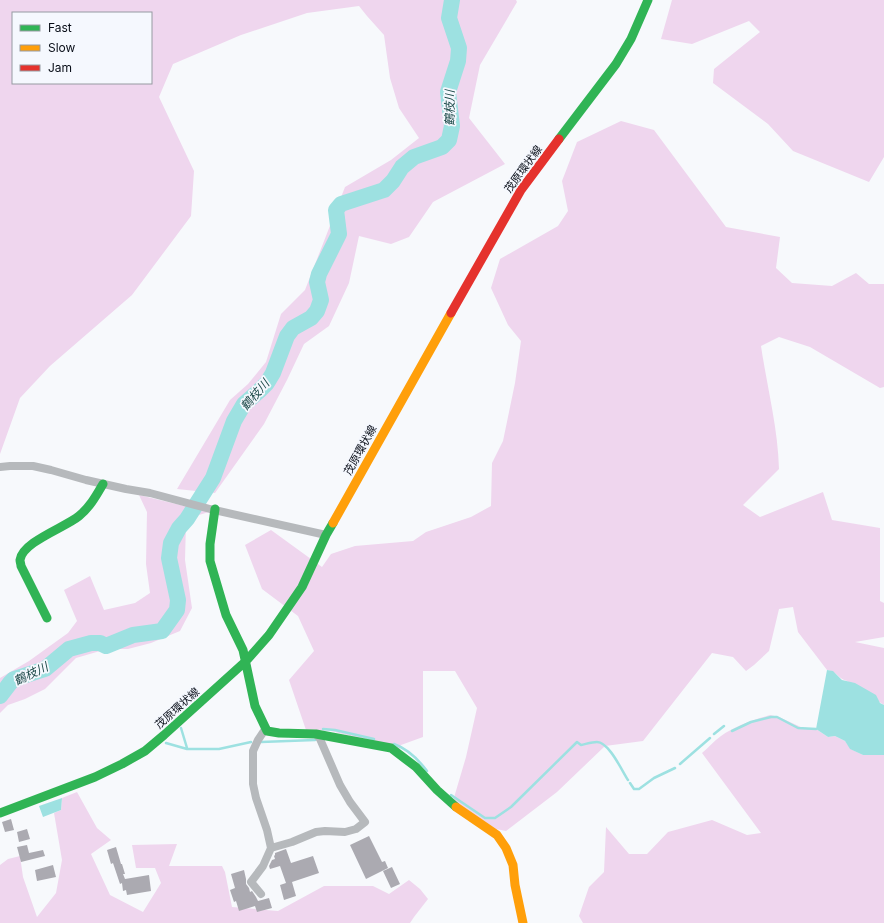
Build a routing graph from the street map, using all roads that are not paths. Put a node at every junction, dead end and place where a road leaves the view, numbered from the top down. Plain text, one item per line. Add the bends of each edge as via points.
1 (648, 0) edge
2 (0, 467) edge
3 (103, 484) junction
4 (212, 509) junction
5 (326, 535) junction
6 (47, 618) dead end
7 (246, 661) junction
8 (266, 728) junction
9 (316, 734) junction
10 (0, 814) edge
11 (271, 848) junction
12 (261, 894) dead end
13 (523, 923) edge

1 - 5 main road, 茂原環状線 via 631,39 616,64 521,190
2 - 3 street via 33,466
3 - 4 street
3 - 6 main road via 90,506 78,517 26,548 20,559 21,566
4 - 5 street
4 - 7 main road via 210,561 226,615
5 - 7 main road, 茂原環状線 via 302,587
7 - 8 main road via 255,706
7 - 10 main road, 茂原環状線 via 145,751 95,777
8 - 9 main road via 267,731 278,733
8 - 11 street via 253,751 253,784
9 - 11 street via 350,802 365,822 356,829 345,832 316,832
9 - 13 main road via 391,748 416,767 436,790 454,805 497,835 513,865
11 - 12 street via 263,866 251,882

